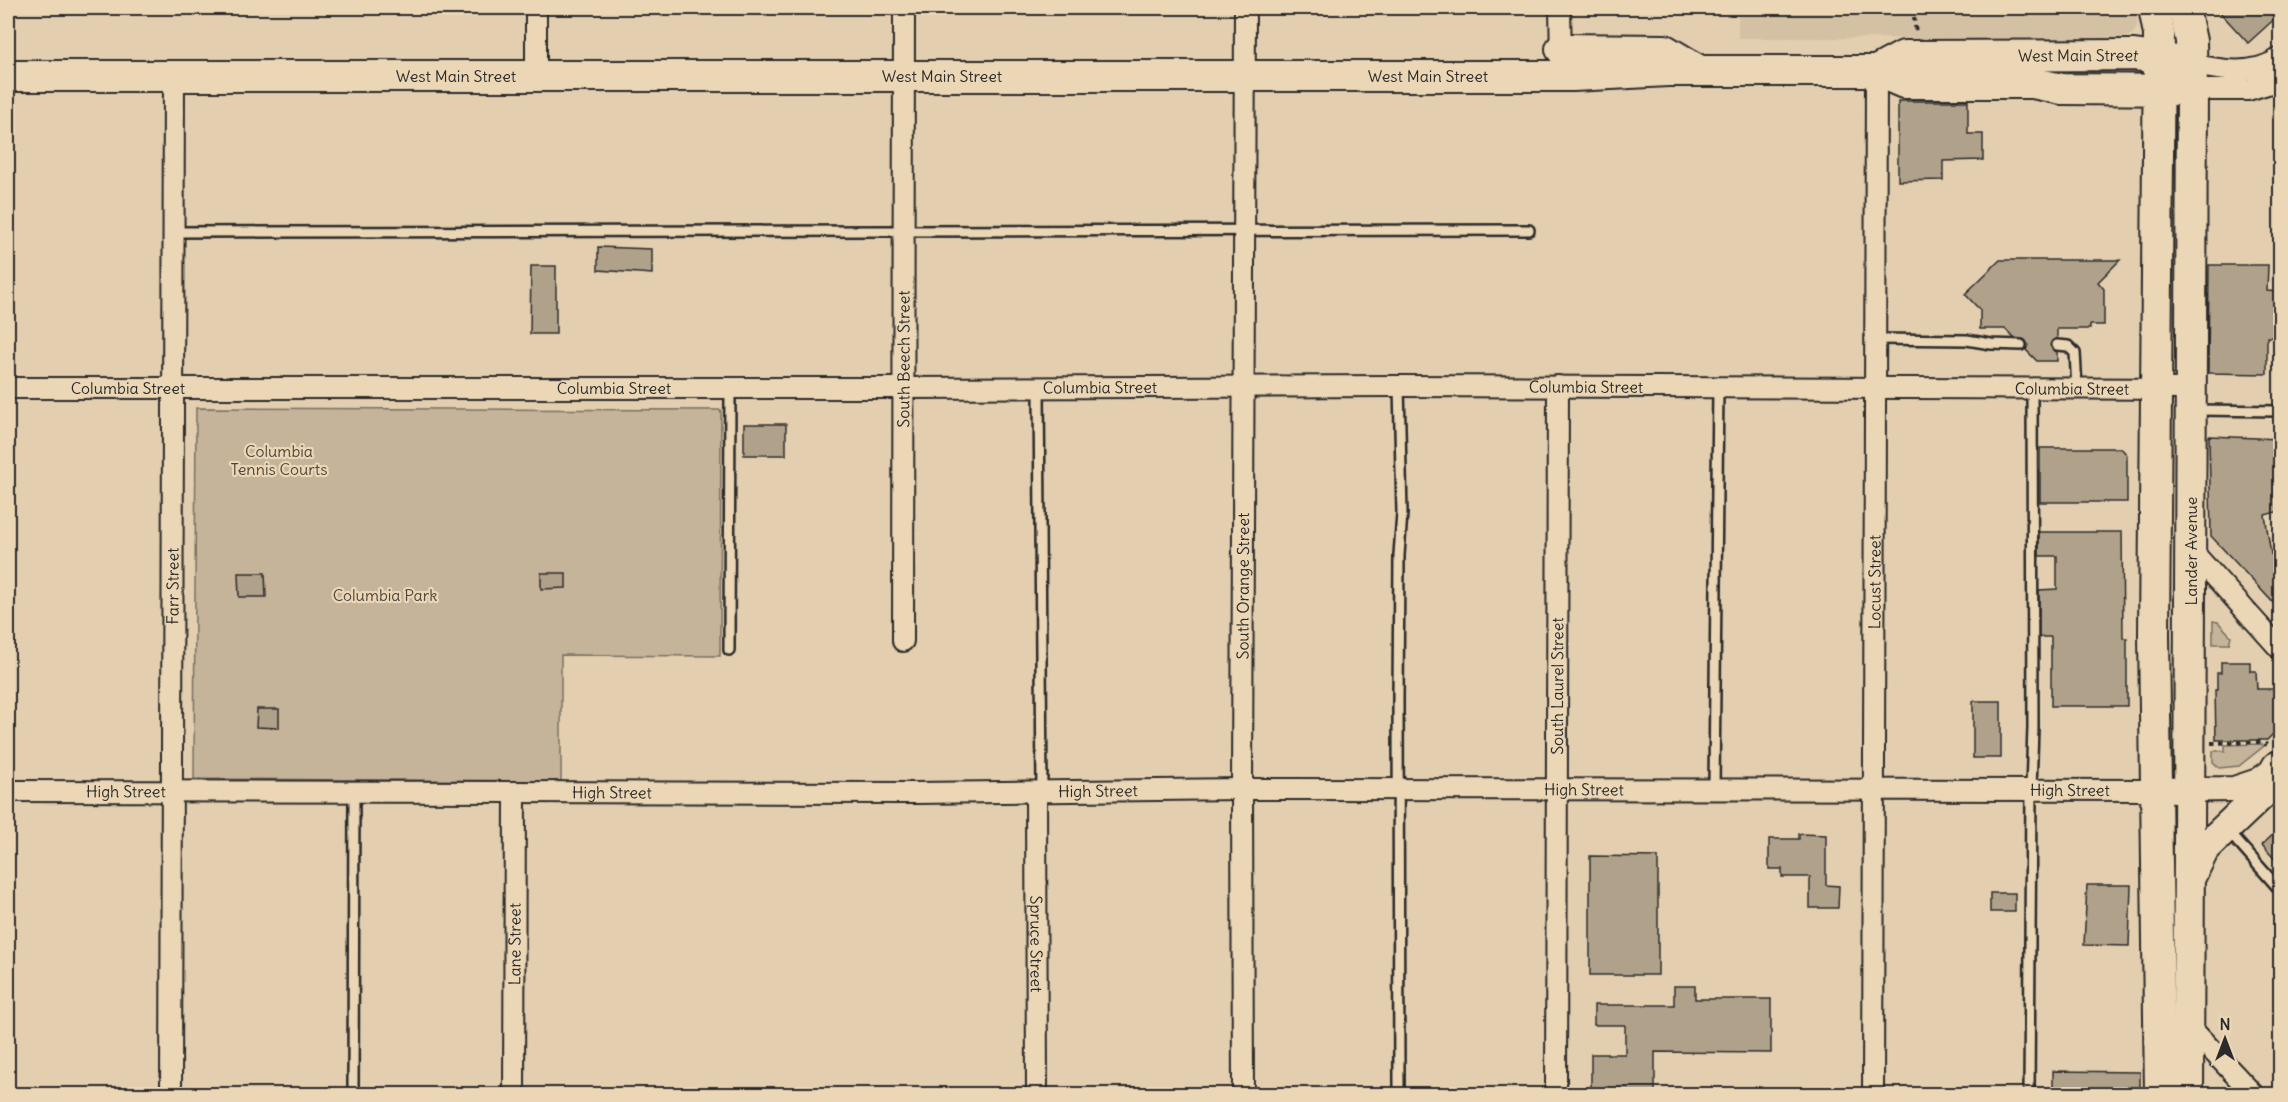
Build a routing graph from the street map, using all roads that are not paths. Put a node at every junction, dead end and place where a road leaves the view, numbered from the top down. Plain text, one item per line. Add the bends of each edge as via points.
1 (536, 8) edge
2 (904, 8) edge
3 (1245, 8) edge
4 (1560, 8) edge
5 (2154, 8) edge
6 (2184, 8) edge
7 (2158, 57) junction
8 (2280, 58) edge
9 (1561, 63) junction
10 (1876, 71) junction
11 (8, 76) edge
12 (536, 76) junction
13 (904, 76) junction
14 (1245, 76) junction
15 (174, 77) junction
16 (2192, 77) junction
17 (2280, 80) edge
18 (2158, 89) junction
19 (904, 231) junction
20 (1244, 231) junction
21 (1529, 231) dead end
22 (173, 232) junction
23 (1875, 339) junction
24 (2021, 345) dead end
25 (2057, 345) dead end
26 (1399, 386) junction
27 (1558, 386) junction
28 (1718, 386) junction
29 (1244, 387) junction
30 (1874, 387) junction
31 (2032, 387) junction
32 (8, 388) edge
33 (173, 388) junction
34 (730, 388) junction
35 (904, 388) junction
36 (1039, 388) junction
37 (2077, 388) junction
38 (2155, 388) junction
39 (2192, 399) junction
40 (2280, 411) edge
41 (2192, 551) junction
42 (903, 641) dead end
43 (2280, 649) edge
44 (729, 650) dead end
45 (2275, 759) edge
46 (1242, 789) junction
47 (1714, 789) junction
48 (1873, 789) junction
49 (1398, 790) junction
50 (1557, 790) junction
51 (2031, 790) junction
52 (2155, 790) junction
53 (2190, 790) junction
54 (8, 791) edge
55 (172, 791) junction
56 (354, 792) junction
57 (514, 792) junction
58 (1039, 792) junction
59 (2226, 828) junction
60 (2190, 881) junction
61 (2280, 890) edge
62 (2189, 1026) junction
63 (171, 1095) edge
64 (353, 1095) edge
65 (514, 1095) edge
66 (1037, 1095) edge
67 (1243, 1095) edge
68 (1399, 1095) edge
69 (1556, 1095) edge
70 (1873, 1095) edge
71 (2030, 1095) edge
72 (2160, 1095) edge
73 (2188, 1095) edge
74 (2253, 1095) edge

1 - 12 street
2 - 13 street, South Beech Street
3 - 14 street, South Orange Street
4 - 9 street
5 - 7 main road
6 - 16 main road, Lander Avenue via 2190,32
7 - 10 main road, West Main Street via 1904,56
7 - 16 main road, West Main Street
7 - 18 main road
8 - 16 street, West Main Street via 2269,65 2217,70
9 - 10 main road, West Main Street via 1700,71
9 - 14 main road, West Main Street
10 - 18 main road, West Main Street via 1904,83 2032,83 2062,89
10 - 23 street, Locust Street
11 - 15 main road, West Main Street
12 - 13 main road, West Main Street
12 - 15 main road, West Main Street
13 - 14 main road, West Main Street
13 - 19 street, South Beech Street
14 - 20 street, South Orange Street
15 - 22 street, Farr Street
16 - 17 street, West Main Street via 2248,90
16 - 18 main road, West Main Street
16 - 39 main road, Lander Avenue
18 - 38 main road
19 - 20 lane
19 - 22 lane
19 - 35 street, South Beech Street
20 - 21 lane
20 - 29 street, South Orange Street
22 - 33 street, Farr Street
23 - 24 lane
23 - 30 street, Locust Street
25 - 37 lane via 2075,352
26 - 27 street, Columbia Street
26 - 29 street, Columbia Street
26 - 49 lane via 1402,513
27 - 28 street, Columbia Street
27 - 50 street, South Laurel Street
28 - 30 street, Columbia Street
28 - 47 lane
29 - 36 street, Columbia Street
29 - 46 street, South Orange Street
30 - 31 street, Columbia Street
30 - 48 street, Locust Street
31 - 37 street, Columbia Street
31 - 51 lane
32 - 33 street, Columbia Street
33 - 34 street, Columbia Street
33 - 55 street, Farr Street
34 - 35 street, Columbia Street
34 - 44 lane
35 - 36 street, Columbia Street
35 - 42 street, South Beech Street
36 - 58 lane
37 - 38 street, Columbia Street
38 - 39 street, Columbia Street
38 - 52 main road
39 - 40 lane
39 - 41 main road, Lander Avenue
41 - 43 street
41 - 53 main road, Lander Avenue
45 - 53 street, High Street via 2258,781 2239,789
45 - 59 main road via 2265,791
46 - 49 street, High Street
46 - 58 street, High Street
46 - 67 street, South Orange Street
47 - 48 street, High Street
47 - 50 street, High Street
48 - 51 street, High Street
48 - 70 street, Locust Street
49 - 50 street, High Street
49 - 68 lane
50 - 69 street, South Laurel Street
51 - 52 street, High Street
51 - 71 lane
52 - 53 street, High Street
52 - 72 main road
53 - 60 main road, Lander Avenue
54 - 55 street, High Street
55 - 56 street, High Street
55 - 63 street, Farr Street
56 - 57 street, High Street
56 - 64 lane
57 - 58 street, High Street
57 - 65 street, Lane Street
58 - 66 street, Spruce Street
59 - 60 main road via 2204,849
59 - 61 lane
60 - 62 main road, Lander Avenue
62 - 73 main road, Lander Avenue
62 - 74 street

